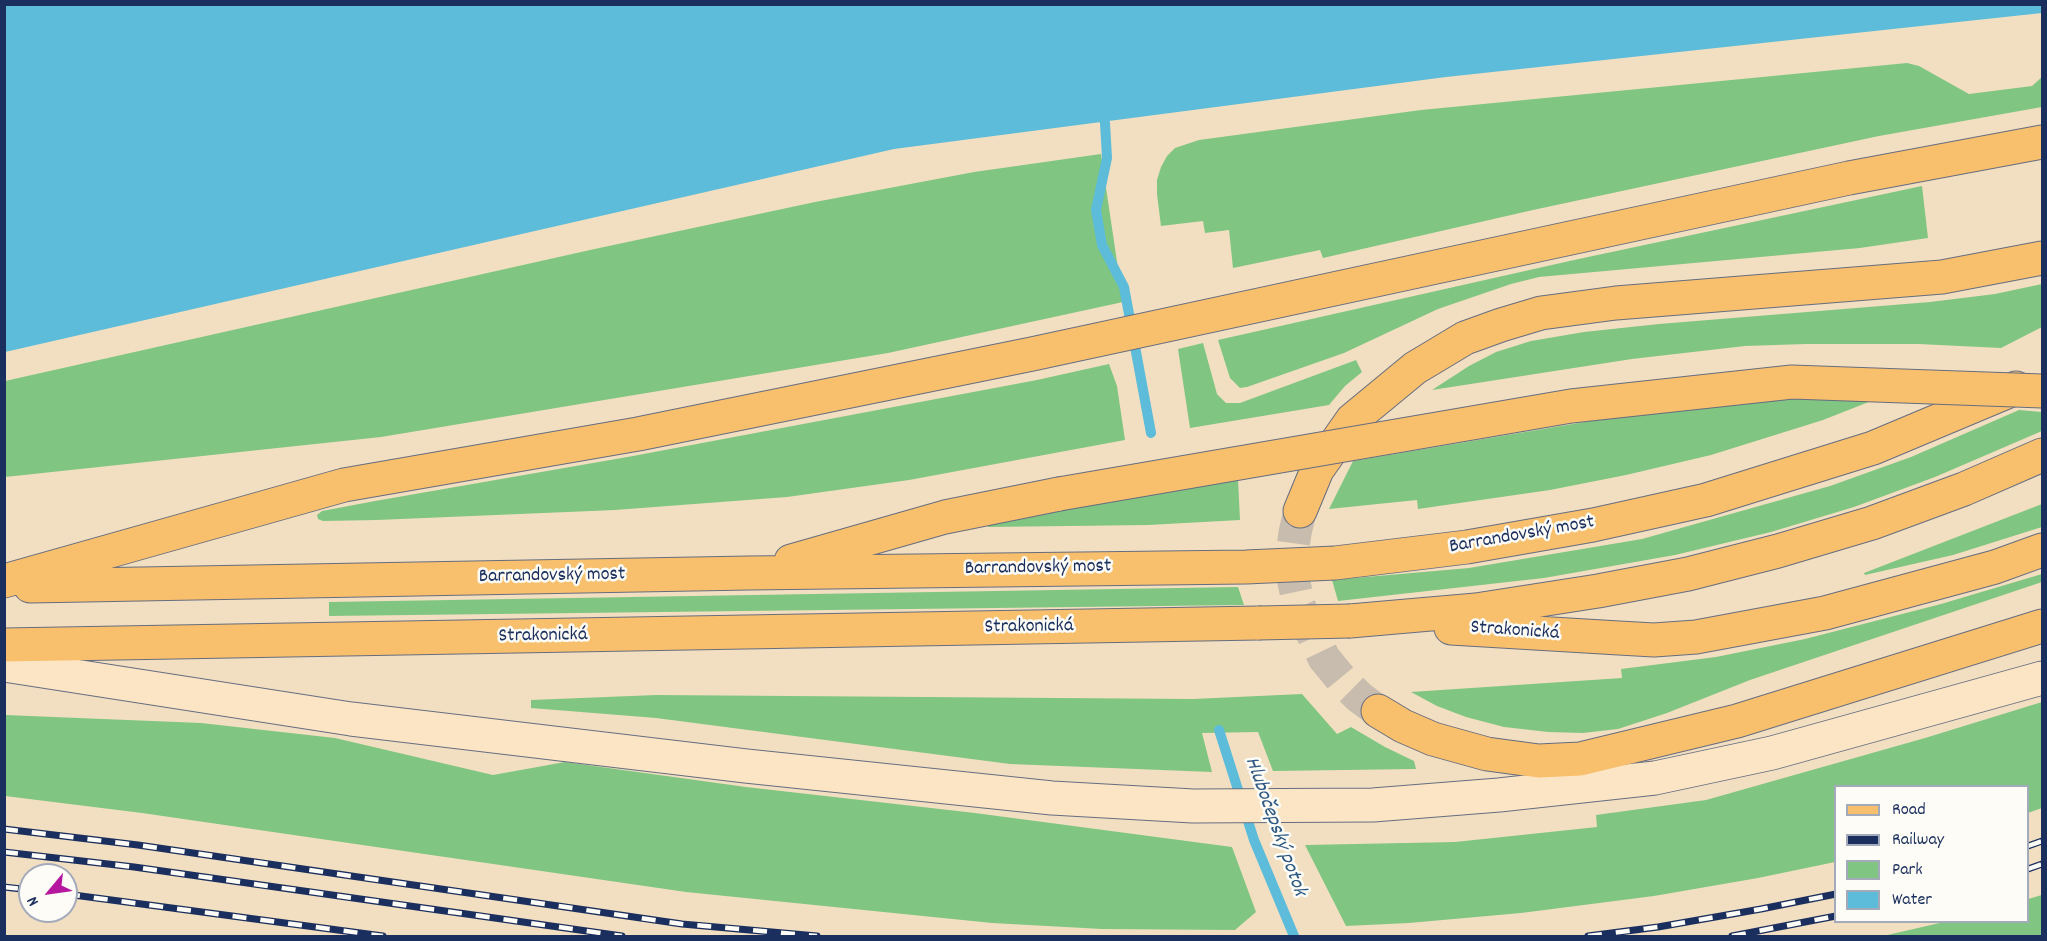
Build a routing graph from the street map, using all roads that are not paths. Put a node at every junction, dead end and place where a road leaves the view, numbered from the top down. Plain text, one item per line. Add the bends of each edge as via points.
1 (2043, 142) edge
2 (2043, 258) edge
3 (2043, 376) edge
4 (2043, 391) edge
5 (2043, 455) edge
6 (1300, 511) tunnel mouth
7 (2043, 550) edge
8 (749, 573) junction
9 (4, 581) edge
10 (4, 586) edge
11 (1350, 621) junction
12 (2043, 626) edge
13 (4, 645) edge
14 (4, 665) edge
15 (2043, 678) edge
16 (1378, 711) tunnel mouth
17 (1900, 719) junction
18 (1580, 759) junction

1 - 9 main road via 1849,178 1032,354 638,434 344,485
2 - 6 main road via 1942,277 1616,303 1541,314 1501,325 1466,338 1415,368 1352,420 1317,470
3 - 8 main road, Barrandovský most via 1873,448 1770,481 1593,525 1467,547 1335,563 1246,567
4 - 8 main road, bridge via 1792,382 1570,406 945,517
5 - 11 main road via 1872,523 1688,574 1476,610
7 - 11 main road, Strakonická via 1995,567 1825,613 1696,637 1654,640
8 - 10 main road, Barrandovský most
11 - 13 main road, Strakonická, bridge
12 - 18 main road via 1737,721
14 - 17 main road via 351,719 734,765 1041,797 1193,806 1373,805 1655,778 1772,753
15 - 17 main road
16 - 18 main road via 1433,739 1487,754 1539,761
17 - 18 main road

